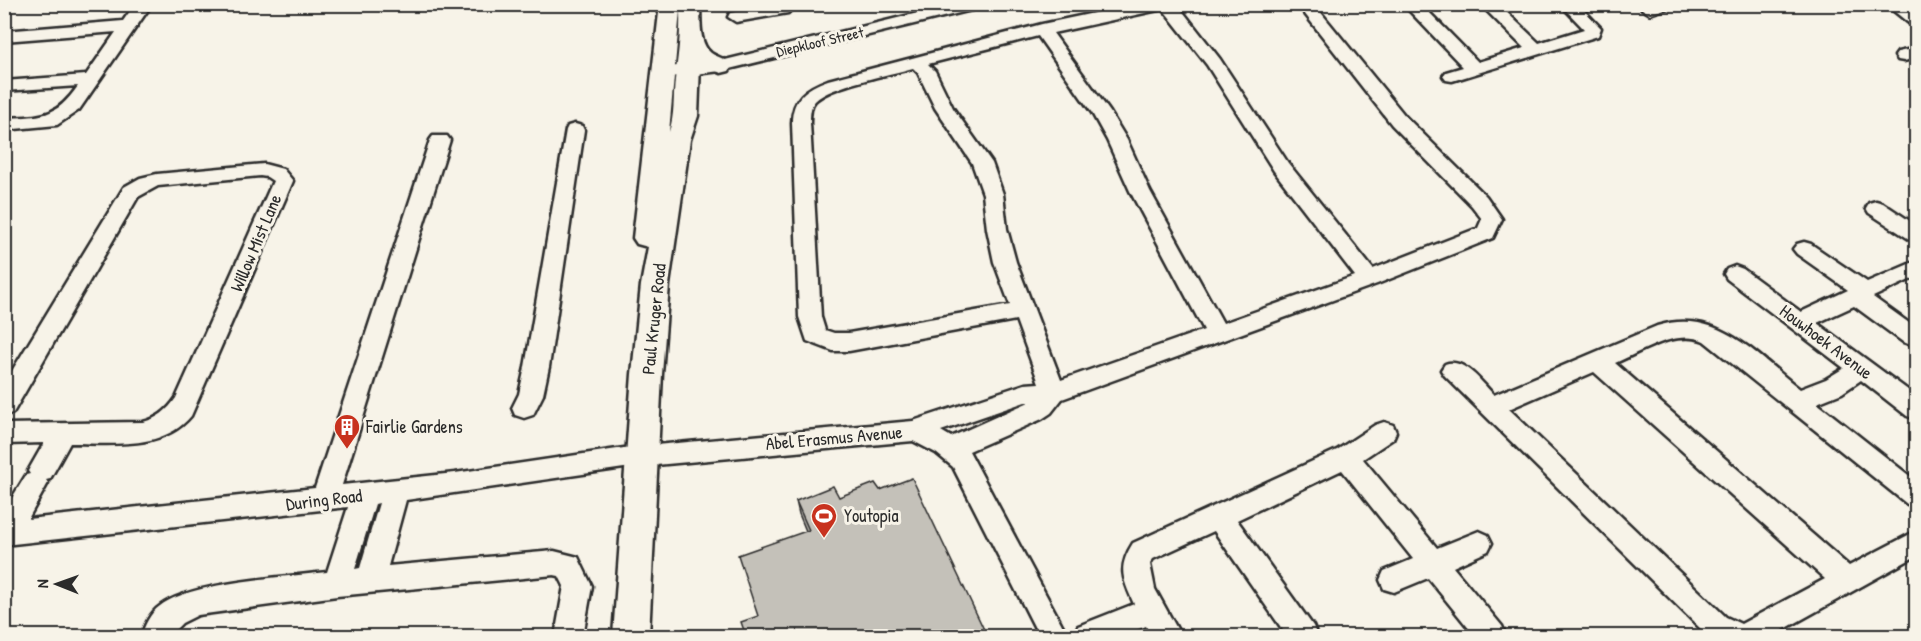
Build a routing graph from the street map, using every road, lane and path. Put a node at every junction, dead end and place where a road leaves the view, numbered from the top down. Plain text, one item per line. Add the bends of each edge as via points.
1 (144, 4) edge
2 (670, 4) edge
3 (690, 4) edge
4 (788, 4) edge
5 (978, 4) edge
6 (1163, 4) edge
7 (1168, 4) edge
8 (1305, 4) edge
9 (1411, 4) edge
10 (1488, 4) edge
11 (1568, 4) edge
12 (1893, 4) edge
13 (736, 17) dead end
14 (1917, 20) edge
15 (129, 26) junction
16 (1042, 29) junction
17 (4, 36) edge
18 (692, 41) junction
19 (1536, 50) junction
20 (915, 61) junction
21 (721, 66) junction
22 (1475, 69) junction
23 (689, 70) junction
24 (662, 73) junction
25 (1452, 76) dead end
26 (92, 80) junction
27 (4, 86) edge
28 (4, 124) edge
29 (574, 130) dead end
30 (440, 141) dead end
31 (1876, 208) dead end
32 (1917, 234) edge
33 (1804, 249) dead end
34 (1917, 268) edge
35 (1735, 274) dead end
36 (1368, 279) junction
37 (1860, 293) junction
38 (1022, 311) junction
39 (1800, 322) junction
40 (1217, 333) junction
41 (1911, 336) dead end
42 (1597, 361) junction
43 (1861, 368) junction
44 (1454, 370) dead end
45 (1054, 392) junction
46 (1795, 401) junction
47 (4, 406) edge
48 (1492, 406) junction
49 (524, 408) dead end
50 (1917, 409) edge
51 (913, 430) junction
52 (1384, 432) dead end
53 (4, 434) edge
54 (62, 434) junction
55 (950, 448) junction
56 (633, 457) junction
57 (1346, 457) junction
58 (396, 491) junction
59 (365, 495) junction
60 (1917, 496) edge
61 (324, 500) junction
62 (1219, 516) junction
63 (5, 533) edge
64 (1479, 543) dead end
65 (1917, 543) edge
66 (1433, 563) junction
67 (370, 580) junction
68 (1394, 580) dead end
69 (1846, 580) junction
70 (337, 584) junction
71 (1151, 611) junction
72 (154, 636) edge
73 (569, 636) edge
74 (613, 636) edge
75 (631, 636) edge
76 (1054, 636) edge
77 (1088, 636) edge
78 (1167, 636) edge
79 (1303, 636) edge
80 (1492, 636) edge
81 (1736, 636) edge
82 (1746, 636) edge

1 - 15 street
2 - 24 street, Paul Kruger Road
3 - 18 street, Paul Kruger Road
4 - 13 street via 782,9
5 - 21 street, Diepkloof Street
6 - 16 street
7 - 36 street via 1214,63 1270,152
8 - 36 street via 1399,121 1492,219 1486,233
9 - 22 street
10 - 19 street
11 - 19 street via 1589,23 1592,32
12 - 14 street
15 - 17 street
15 - 26 street
16 - 20 street
16 - 40 street via 1106,121
18 - 21 street via 703,57
18 - 23 street, Paul Kruger Road
19 - 22 street
20 - 38 street via 926,71 944,108 982,163 993,194 1005,262
20 - 38 street via 811,94 804,102 801,123 810,317 815,335 833,342 849,342
21 - 23 street, Diepkloof Street
22 - 25 street
23 - 24 street, Diepkloof Street
23 - 56 street, Paul Kruger Road via 686,116 678,140
24 - 56 street, Paul Kruger Road
26 - 27 street
26 - 28 street via 73,106 59,117
29 - 49 street via 537,367 531,396
30 - 61 street
31 - 32 street
33 - 37 street
34 - 37 street
35 - 39 street, Houwhoek Avenue
36 - 40 street
37 - 39 street
37 - 41 street
38 - 45 street
39 - 43 street, Houwhoek Avenue
40 - 45 street
42 - 46 street via 1679,327 1692,328 1719,338
42 - 48 street
42 - 69 street
43 - 46 street via 1834,386
43 - 50 street, Houwhoek Avenue
44 - 48 street
45 - 51 street via 1025,393
45 - 55 street via 1033,412
46 - 60 street
47 - 54 street, Willow Mist Lane via 131,192 147,183 180,178 260,170 280,176 283,181 181,411 150,431
48 - 81 street via 1716,626
51 - 55 street, Abel Erasmus Avenue
51 - 56 street, Abel Erasmus Avenue
52 - 57 street
53 - 54 street, Willow Mist Lane
54 - 63 street
55 - 76 street, Abel Erasmus Avenue via 962,460
56 - 58 street, During Road
56 - 74 street, Paul Kruger Road
56 - 75 street, Paul Kruger Road
57 - 62 street
57 - 66 street
58 - 59 street, During Road
58 - 67 street
59 - 61 street, During Road
59 - 70 street
61 - 63 street, During Road
62 - 71 street via 1143,551 1136,562 1137,576
62 - 79 street
64 - 66 street
65 - 69 street
66 - 68 street
66 - 80 street
67 - 70 street
67 - 73 street via 532,564 568,566 578,586
69 - 82 street
70 - 72 street via 198,602 168,614
71 - 77 street
71 - 78 street

